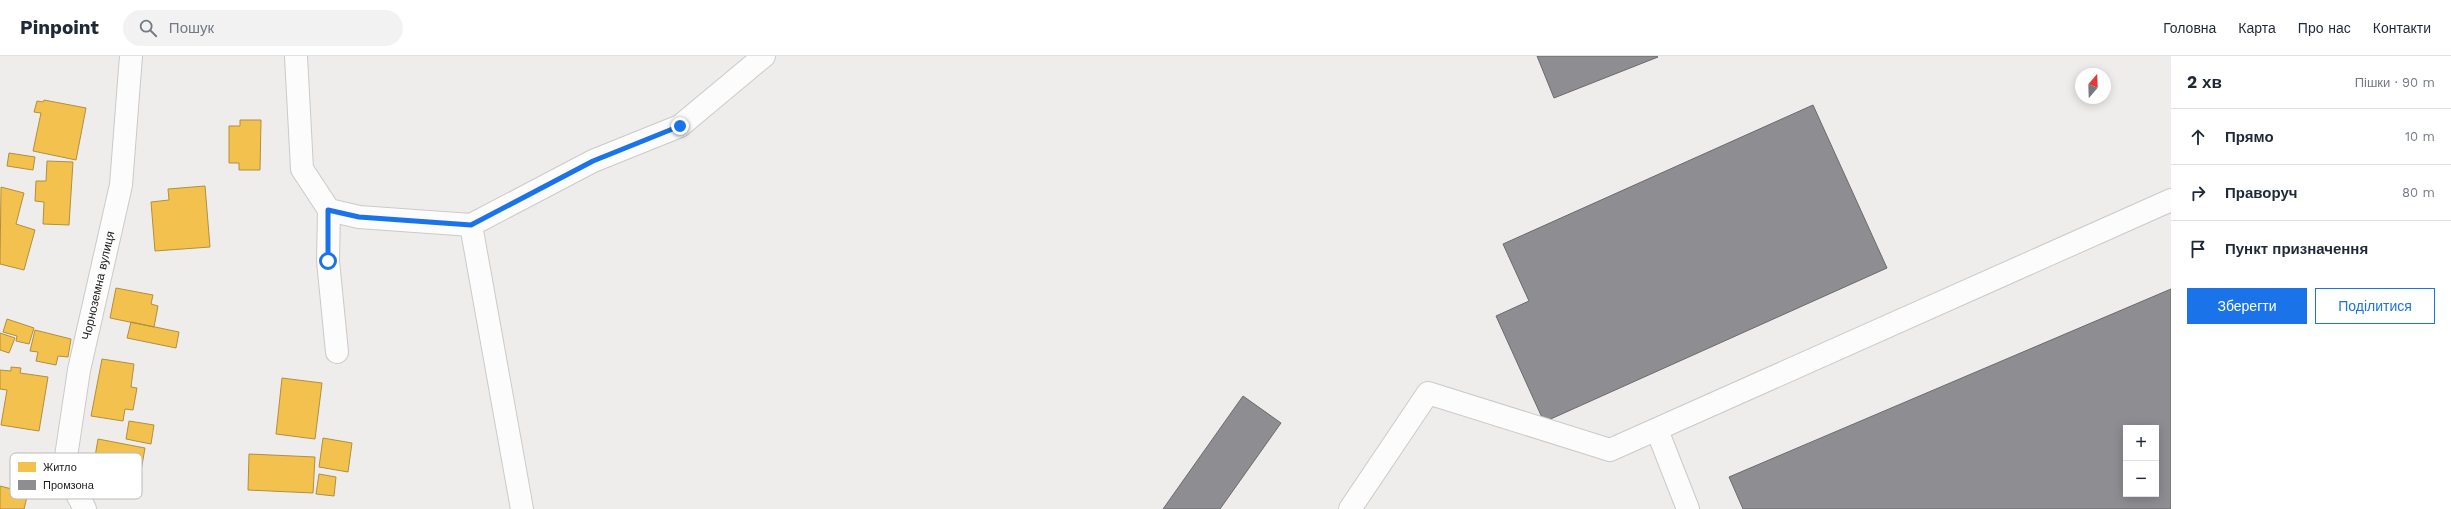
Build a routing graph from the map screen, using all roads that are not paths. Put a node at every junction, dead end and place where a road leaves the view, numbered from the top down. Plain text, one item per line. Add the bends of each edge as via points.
1 (132, 56) edge
2 (296, 56) edge
3 (764, 56) edge
4 (2171, 200) edge
5 (328, 210) junction
6 (471, 225) junction
7 (337, 352) dead end
8 (1657, 430) junction
9 (67, 453) edge
10 (80, 499) edge
11 (86, 509) edge
12 (522, 509) edge
13 (1350, 509) edge
14 (1688, 509) edge

1 - 9 street, Чорноземна вулиця via 121,185 79,370
2 - 5 street via 302,169
3 - 6 street via 680,126 593,161
4 - 8 street
5 - 6 street via 359,217
5 - 7 street via 328,261
6 - 12 street
8 - 13 street via 1610,450 1428,393
8 - 14 street
10 - 11 street, Чорноземна вулиця

